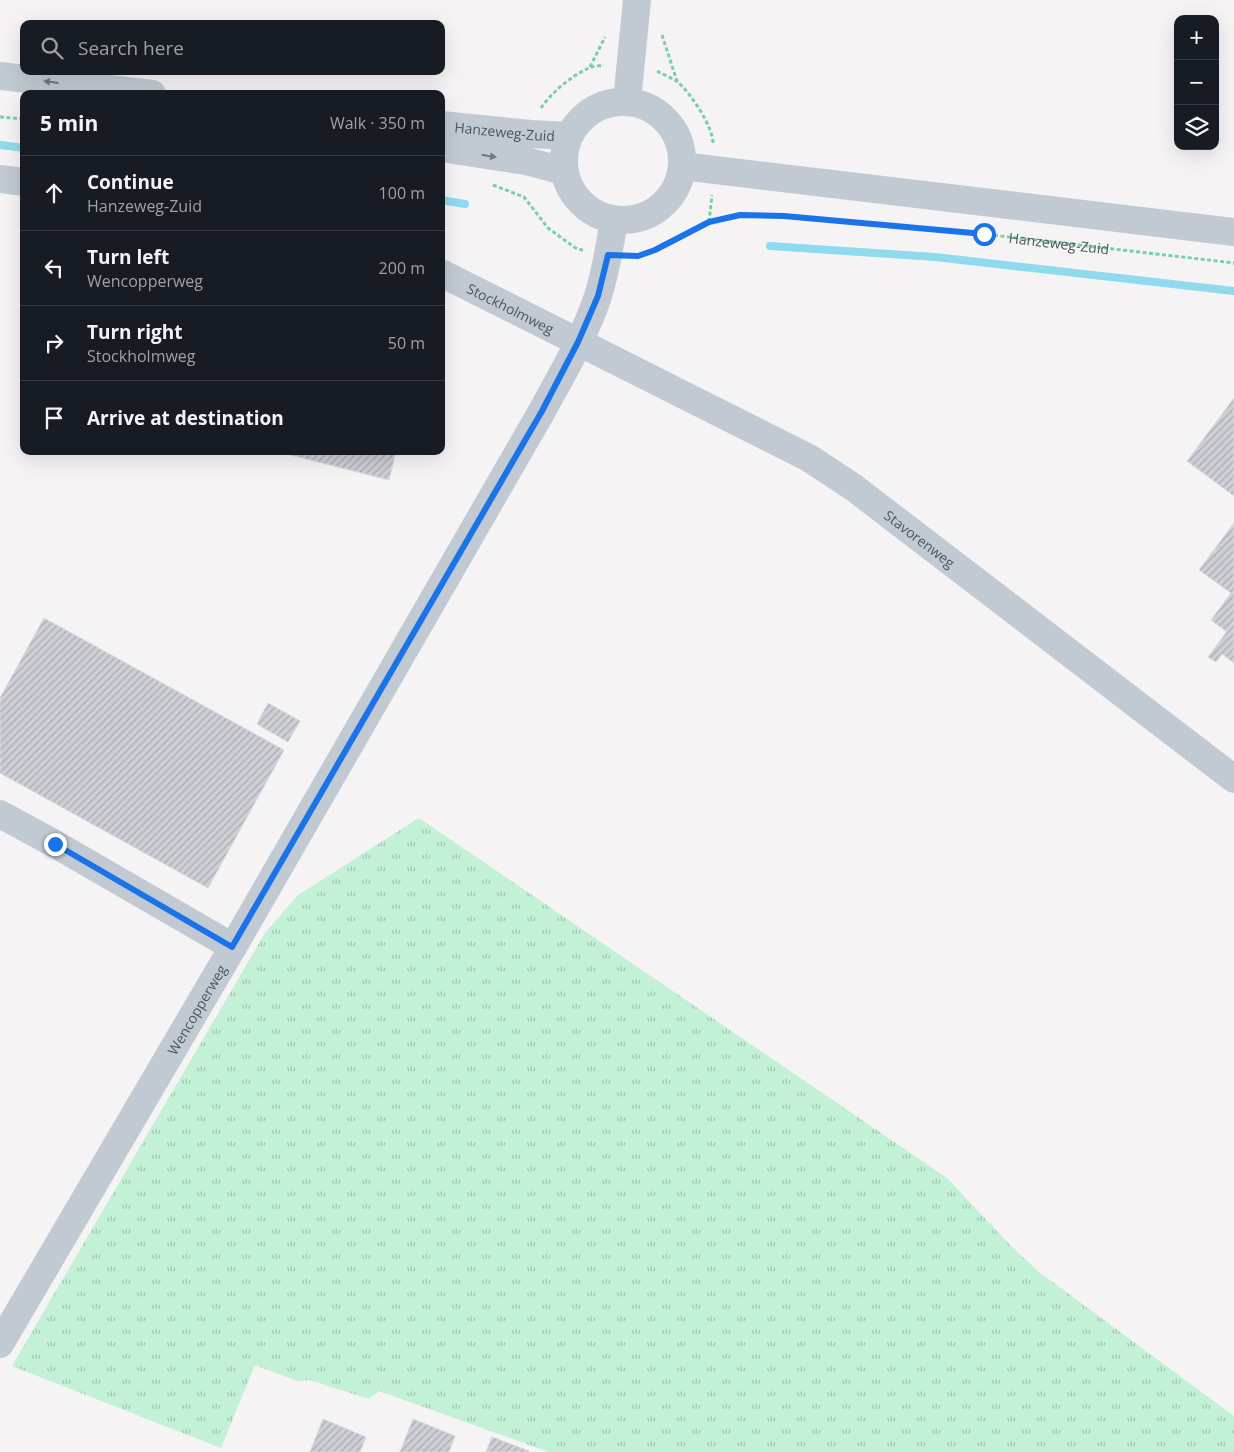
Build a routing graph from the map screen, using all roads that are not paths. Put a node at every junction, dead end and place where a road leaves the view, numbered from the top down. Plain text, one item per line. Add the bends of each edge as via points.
1 (637, 0) edge
2 (0, 76) edge
3 (118, 90) edge
4 (0, 92) edge
5 (20, 94) edge
6 (627, 101) junction
7 (445, 125) edge
8 (569, 136) junction
9 (445, 149) edge
10 (682, 166) junction
11 (564, 171) junction
12 (0, 179) edge
13 (20, 182) edge
14 (614, 220) junction
15 (1234, 232) edge
16 (445, 276) edge
17 (578, 342) junction
18 (1234, 779) edge
19 (0, 814) edge
20 (232, 947) junction
21 (0, 1344) edge

1 - 6 street
3 -> 2 street
4 - 5 street
6 - 8 street via 593,109 583,116
6 - 10 street via 653,109 664,118 678,140
7 - 8 street, Hanzeweg-Zuid
8 - 11 street via 563,159
9 -> 11 street, Hanzeweg-Zuid via 526,161
10 - 14 street via 675,189 660,207 638,218
10 - 15 street
11 - 14 street via 578,200 594,213
12 - 13 street
14 - 17 street, Wencopperweg via 598,296
16 - 17 street, Stockholmweg
17 - 18 street, Stavorenweg via 809,458 853,487
17 - 20 street, Wencopperweg via 542,411
19 - 20 street
20 - 21 street, Wencopperweg

